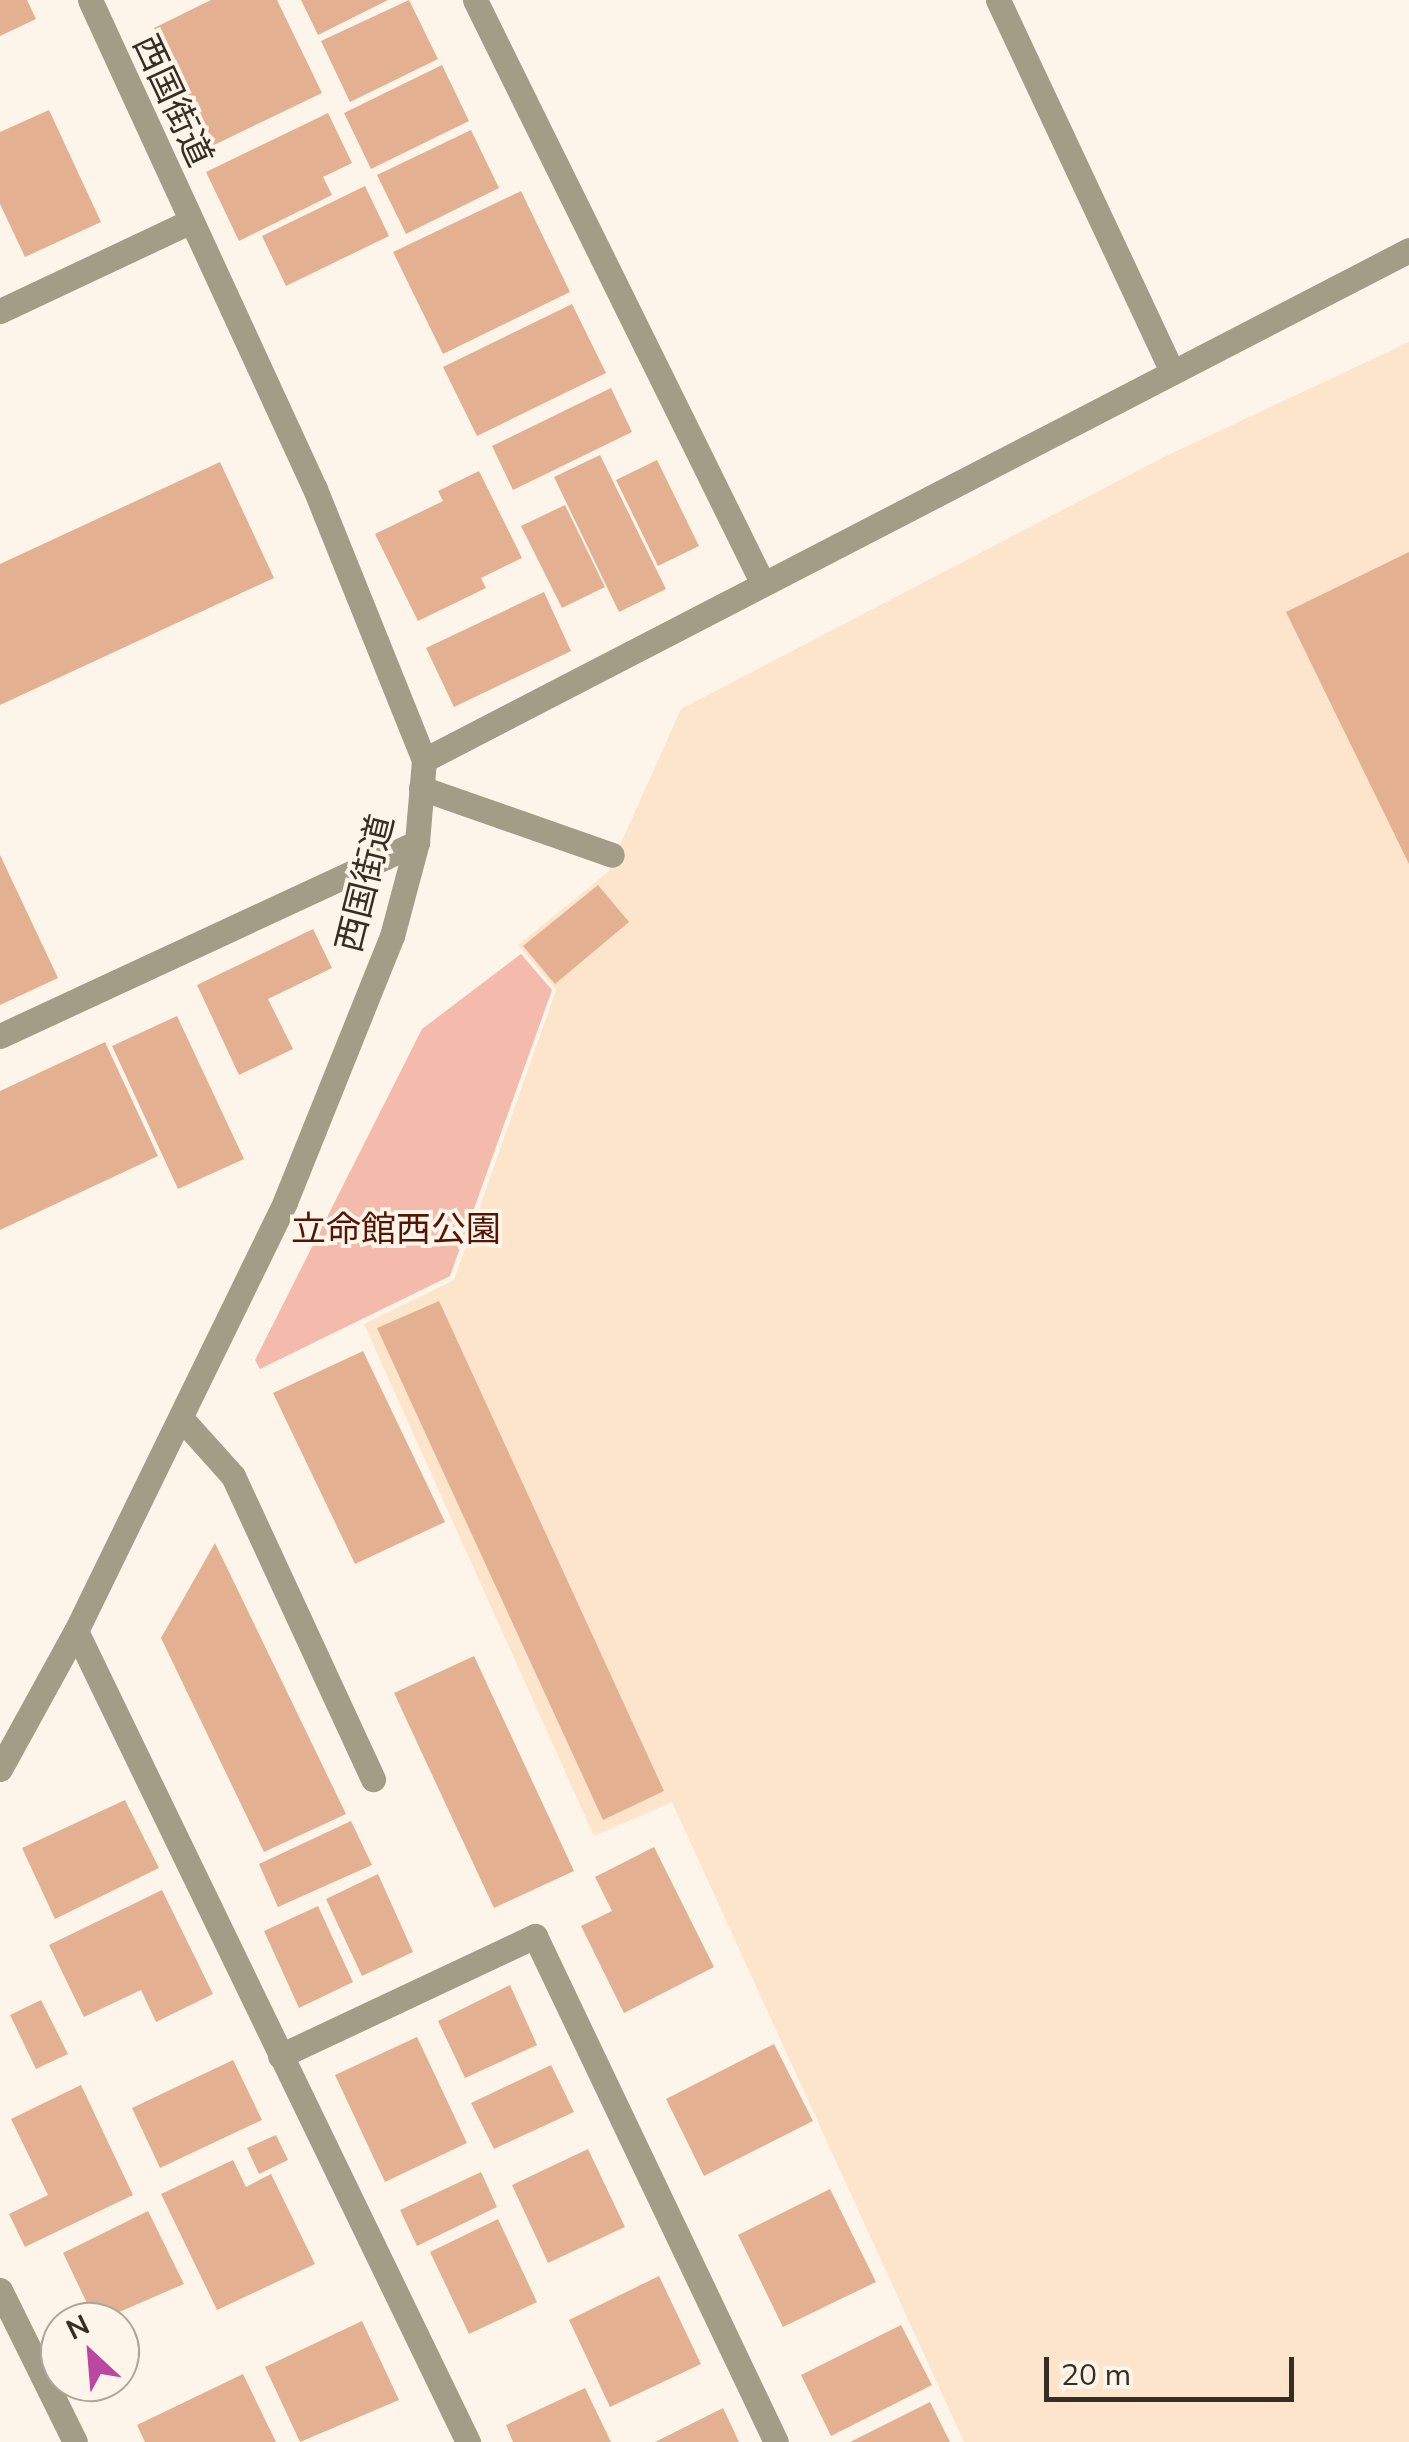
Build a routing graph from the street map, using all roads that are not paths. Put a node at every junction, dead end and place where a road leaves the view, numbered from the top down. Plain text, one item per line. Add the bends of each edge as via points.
1 (90, 0) edge
2 (474, 0) edge
3 (998, 0) edge
4 (191, 221) junction
5 (1409, 250) edge
6 (0, 311) edge
7 (1172, 372) junction
8 (763, 584) junction
9 (424, 760) junction
10 (420, 788) junction
11 (417, 842) junction
12 (612, 854) dead end
13 (0, 1036) edge
14 (181, 1418) junction
15 (76, 1631) junction
16 (0, 1769) edge
17 (373, 1779) dead end
18 (280, 2056) junction
19 (0, 2290) edge
20 (75, 2442) edge
21 (468, 2442) edge
22 (776, 2442) edge

1 - 4 street, 西国街道
2 - 8 street
3 - 7 street
4 - 6 street
4 - 9 street, 西国街道 via 314,489
5 - 7 street
7 - 8 street
8 - 9 street
9 - 10 street, 西国街道
10 - 11 street, 西国街道
10 - 12 street
11 - 13 street
11 - 14 street, 西国街道 via 392,936 285,1202
14 - 15 street, 西国街道
14 - 17 street via 233,1476
15 - 16 street, 西国街道
15 - 18 street
18 - 21 street
18 - 22 street via 535,1936
19 - 20 street

